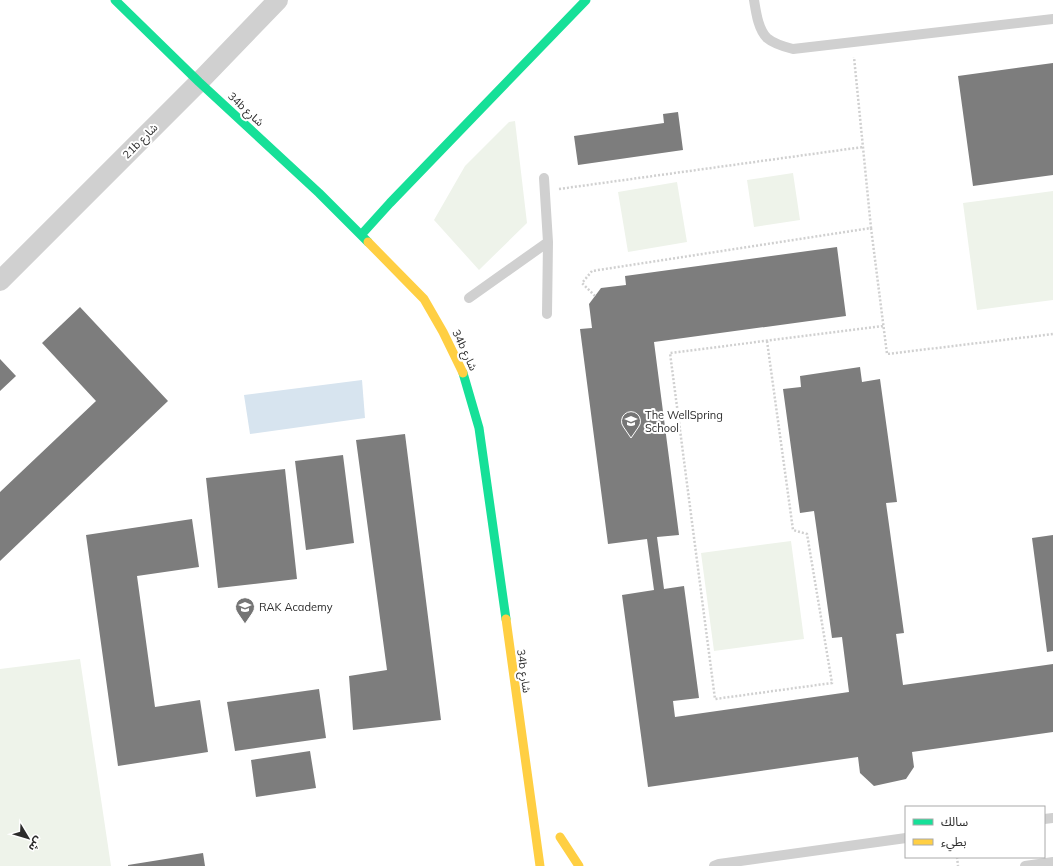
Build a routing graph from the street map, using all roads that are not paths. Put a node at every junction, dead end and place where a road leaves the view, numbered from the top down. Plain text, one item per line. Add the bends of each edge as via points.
1 (115, 0) edge
2 (278, 0) edge
3 (586, 0) edge
4 (754, 0) edge
5 (1053, 19) edge
6 (199, 82) junction
7 (544, 178) dead end
8 (361, 235) junction
9 (548, 242) junction
10 (0, 281) edge
11 (469, 298) dead end
12 (547, 314) dead end
13 (560, 837) dead end
14 (905, 838) edge
15 (1053, 862) edge
16 (540, 866) edge
17 (579, 866) edge
18 (714, 866) edge
19 (1025, 866) edge

1 - 6 street, 34b شارع
2 - 6 street, 21b شارع
3 - 8 street
4 - 5 lane via 757,19 768,38 793,49
6 - 8 street, 34b شارع
6 - 10 street, 21b شارع
7 - 9 lane
8 - 16 street, 34b شارع via 424,299 464,374 479,428
9 - 11 lane
9 - 12 lane
13 - 17 street
14 - 18 lane
15 - 19 lane

